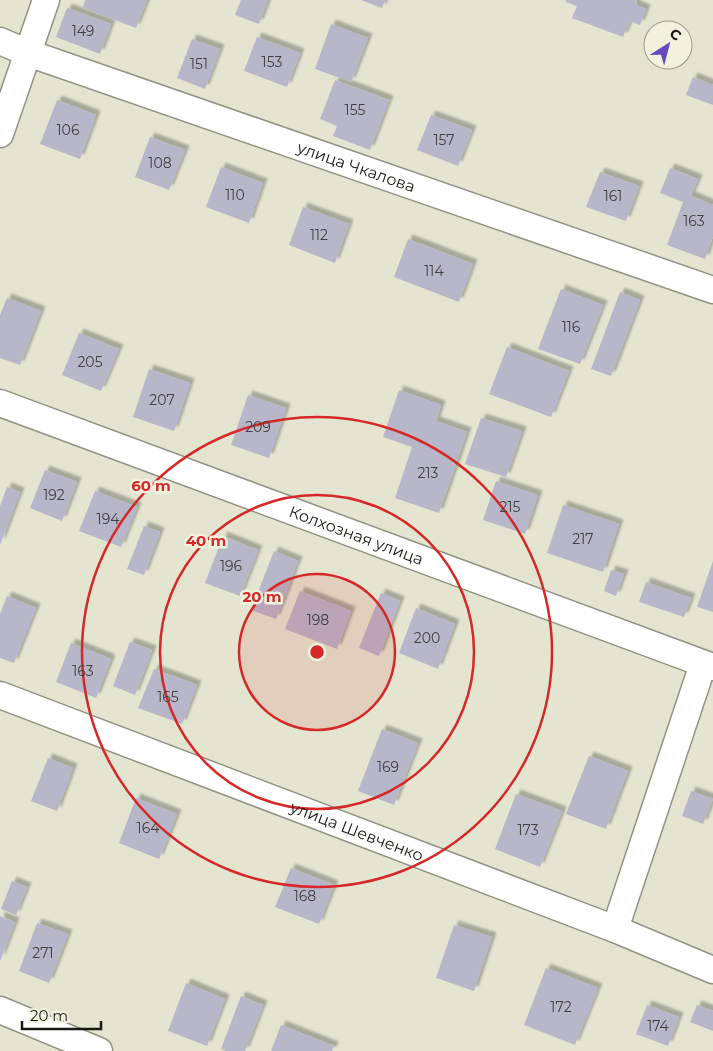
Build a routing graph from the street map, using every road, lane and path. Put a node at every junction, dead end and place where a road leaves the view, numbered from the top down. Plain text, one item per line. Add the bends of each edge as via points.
1 (46, 0) edge
2 (0, 42) edge
3 (28, 53) junction
4 (0, 134) edge
5 (713, 290) edge
6 (0, 403) edge
7 (708, 666) edge
8 (0, 695) edge
9 (614, 929) junction
10 (713, 970) edge
11 (0, 1010) edge
12 (99, 1051) edge

1 - 3 street
2 - 3 street, улица Чкалова
3 - 4 street
3 - 5 street, улица Чкалова
6 - 7 street, Колхозная улица
7 - 9 street
8 - 9 street, улица Шевченко
9 - 10 street, улица Шевченко
11 - 12 street

